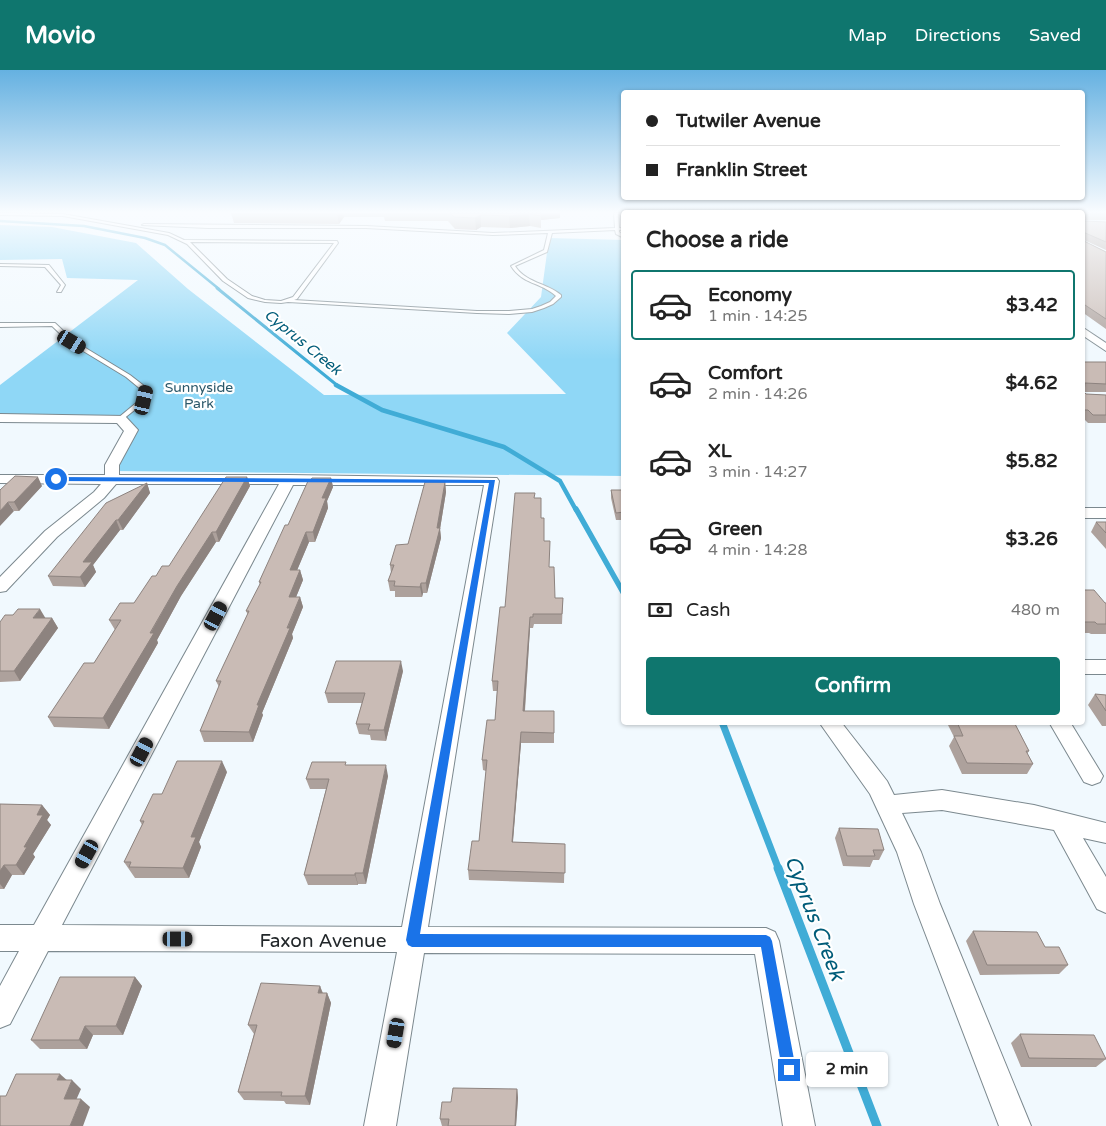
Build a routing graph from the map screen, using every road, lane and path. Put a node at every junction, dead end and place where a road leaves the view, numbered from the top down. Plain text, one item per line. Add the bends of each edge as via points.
1 (206, 262) edge
2 (322, 262) edge
3 (521, 262) edge
4 (0, 265) edge
5 (59, 291) dead end
6 (287, 301) junction
7 (0, 326) edge
8 (1085, 332) edge
9 (1106, 348) edge
10 (0, 418) edge
11 (120, 419) junction
12 (0, 479) edge
13 (112, 480) junction
14 (289, 480) junction
15 (1085, 513) edge
16 (1106, 513) edge
17 (0, 587) edge
18 (1085, 667) edge
19 (1106, 667) edge
20 (831, 725) edge
21 (1061, 725) edge
22 (1092, 776) dead end
23 (887, 805) junction
24 (1062, 822) junction
25 (1106, 833) edge
26 (1106, 901) edge
27 (0, 938) edge
28 (42, 939) junction
29 (412, 940) junction
30 (0, 1014) edge
31 (380, 1126) edge
32 (799, 1126) edge
33 (1015, 1126) edge

1 - 6 lane via 250,298
2 - 6 lane via 295,298
3 - 6 lane via 513,266 514,270 530,282 553,289 559,296 555,302 506,312 477,312
4 - 5 lane via 47,266 63,285
7 - 11 lane via 53,324 72,342 146,390 144,400
8 - 9 street
10 - 11 street
11 - 13 street via 131,430 112,465
12 - 13 street
13 - 14 street
13 - 17 street via 99,495 51,534
14 - 28 street
14 - 29 street via 492,481
15 - 16 street
18 - 19 street
20 - 23 street via 879,788
21 - 22 street
23 - 24 street via 942,800
23 - 33 street via 909,852
24 - 25 street
24 - 26 street
27 - 28 street, Faxon Avenue
28 - 29 street, Faxon Avenue
28 - 30 street
29 - 31 street
29 - 32 street, Faxon Avenue via 766,941

